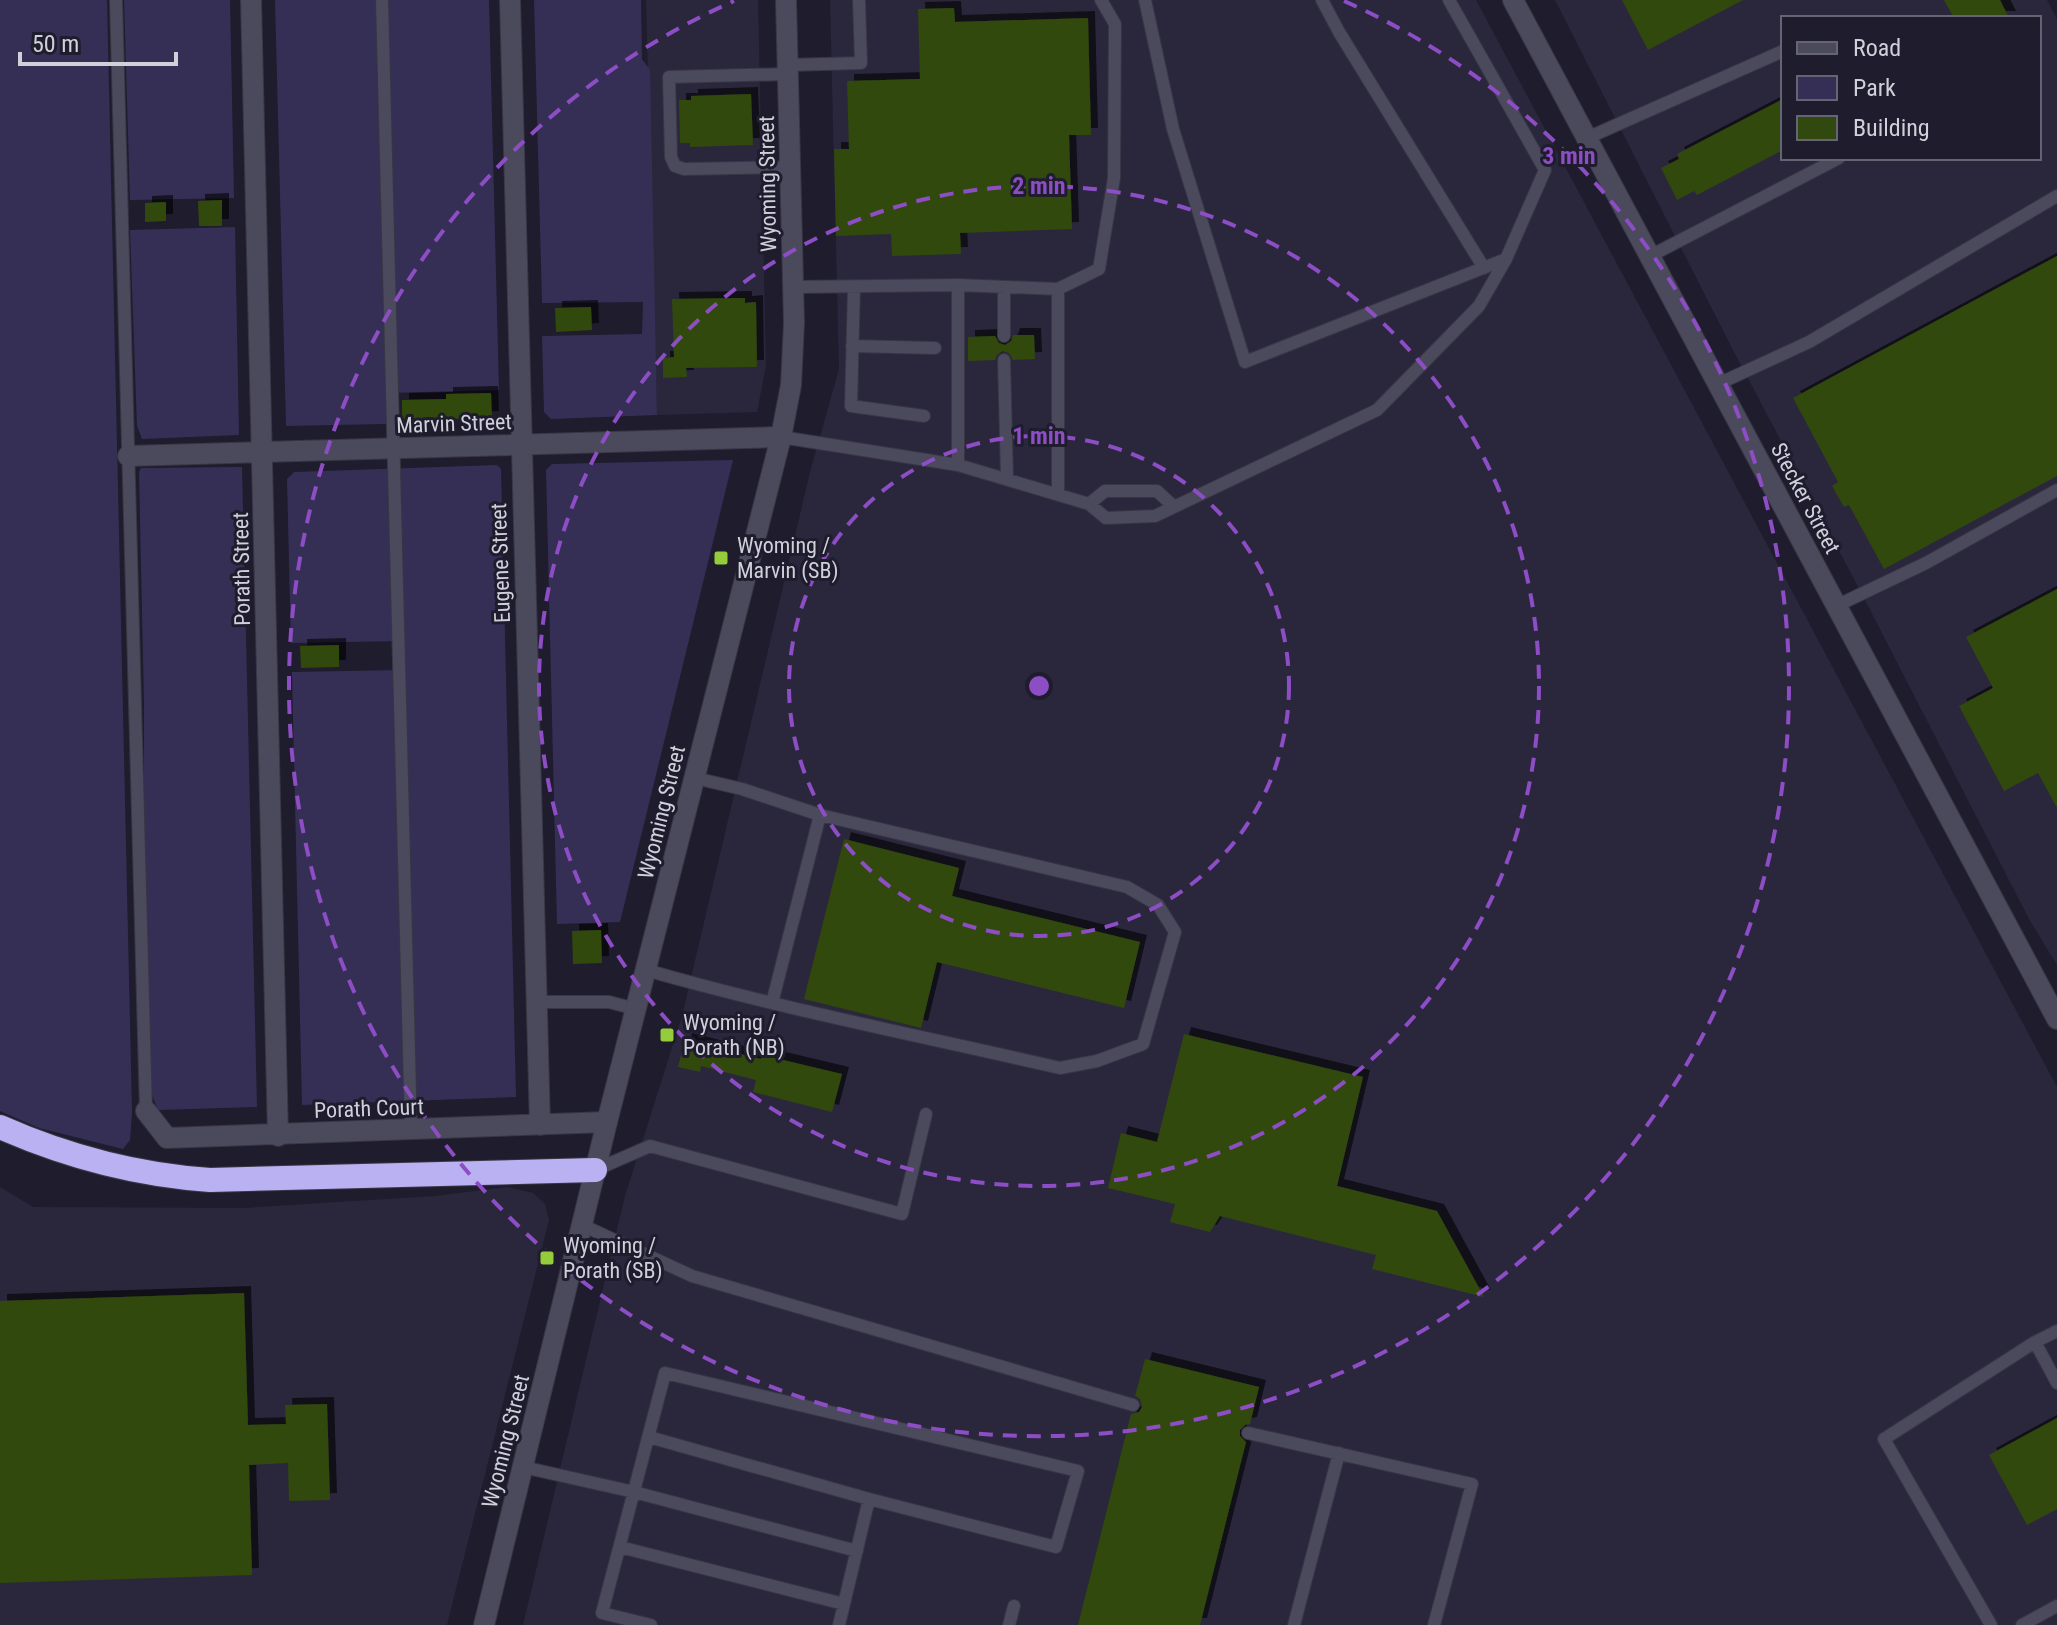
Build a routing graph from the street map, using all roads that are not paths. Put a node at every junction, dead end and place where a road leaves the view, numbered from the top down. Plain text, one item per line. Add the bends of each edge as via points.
1 (116, 0) edge
2 (251, 0) edge
3 (382, 0) edge
4 (510, 0) edge
5 (786, 0) edge
6 (859, 0) edge
7 (1101, 0) edge
8 (1145, 0) edge
9 (1322, 0) edge
10 (1449, 0) edge
11 (1513, 0) edge
12 (1781, 52) edge
13 (788, 70) junction
14 (1587, 138) junction
15 (1835, 160) edge
16 (790, 167) junction
17 (2057, 196) edge
18 (1650, 256) junction
19 (1506, 259) junction
20 (1484, 268) junction
21 (958, 285) junction
22 (793, 287) junction
23 (854, 287) junction
24 (1004, 287) junction
25 (1058, 289) junction
26 (1004, 336) dead end
27 (852, 346) junction
28 (935, 348) dead end
29 (1004, 360) dead end
30 (1718, 384) junction
31 (924, 416) dead end
32 (781, 437) junction
33 (521, 445) junction
34 (394, 448) junction
35 (262, 453) junction
36 (128, 456) junction
37 (958, 465) junction
38 (1007, 478) junction
39 (2057, 490) edge
40 (1058, 493) junction
41 (1089, 504) junction
42 (1173, 506) junction
43 (1836, 606) junction
44 (695, 778) junction
45 (820, 815) junction
46 (646, 970) junction
47 (536, 1002) junction
48 (772, 1003) junction
49 (636, 1009) junction
50 (2057, 1019) edge
51 (146, 1111) joint
52 (926, 1114) dead end
53 (607, 1122) junction
54 (540, 1125) junction
55 (0, 1127) edge
56 (411, 1131) junction
57 (278, 1136) junction
58 (595, 1170) junction
59 (582, 1225) junction
60 (2057, 1331) edge
61 (2035, 1342) junction
62 (2057, 1383) edge
63 (1133, 1405) dead end
64 (1248, 1433) dead end
65 (649, 1437) junction
66 (1339, 1453) junction
67 (523, 1467) junction
68 (634, 1492) junction
69 (869, 1499) junction
70 (620, 1547) junction
71 (857, 1551) junction
72 (844, 1604) junction
73 (1014, 1606) dead end
74 (2057, 1606) edge
75 (484, 1625) edge
76 (651, 1625) edge
77 (839, 1625) edge
78 (1009, 1625) edge
79 (1294, 1625) edge
80 (1434, 1625) edge
81 (1991, 1625) edge
82 (2022, 1625) edge

1 - 36 lane
2 - 35 street, Porath Street
3 - 34 lane
4 - 33 street, Eugene Street
5 - 13 street, Wyoming Street
6 - 13 lane via 861,63
7 - 25 lane via 1115,24 1114,178 1099,269
8 - 20 lane via 1173,129 1245,362
9 - 20 lane
10 - 19 lane via 1545,170
11 - 14 street, Stecker Street
12 - 14 lane
13 - 16 street, Wyoming Street
13 - 16 lane via 669,77 675,166
14 - 18 street, Stecker Street
15 - 18 lane
16 - 22 street, Wyoming Street
17 - 30 lane via 1809,342
18 - 30 street, Stecker Street
19 - 20 lane
19 - 42 lane via 1479,306 1377,410
21 - 23 lane
21 - 24 lane
21 - 37 lane
22 - 23 lane
22 - 32 street, Wyoming Street via 794,354
23 - 27 lane
24 - 25 lane
24 - 26 lane
25 - 40 lane
27 - 28 lane
27 - 31 lane via 851,406
29 - 38 lane
30 - 43 street, Stecker Street
32 - 33 street, Marvin Street
32 - 37 lane
32 - 44 street, Wyoming Street
33 - 34 street, Marvin Street
33 - 47 street, Eugene Street
34 - 35 street, Marvin Street
34 - 56 lane
35 - 36 street, Marvin Street
35 - 57 street, Porath Street
36 - 51 lane
37 - 38 lane
38 - 40 lane
39 - 43 lane
40 - 41 lane
41 - 42 lane via 1106,518 1155,516
41 - 42 lane via 1105,491 1157,491
43 - 50 street, Stecker Street
44 - 45 lane
44 - 46 street, Wyoming Street
45 - 48 lane
45 - 48 lane via 1127,887 1158,905 1175,932 1143,1044 1060,1068
46 - 48 lane
46 - 49 street, Wyoming Street
47 - 49 lane via 609,1002
47 - 54 street, Eugene Street
49 - 53 street, Wyoming Street
51 - 57 street, Porath Court via 167,1138
52 - 58 lane via 902,1214 650,1146
53 - 54 street, Porath Court
53 - 58 street, Wyoming Street
54 - 56 street, Porath Court
55 - 58 highway via 117,1168 210,1180
56 - 57 street, Porath Court
58 - 59 street, Wyoming Street
59 - 63 lane via 692,1276
59 - 67 street, Wyoming Street
60 - 61 lane
61 - 62 lane
61 - 81 lane via 1884,1439
64 - 66 lane
65 - 68 lane
65 - 69 lane
65 - 69 lane via 665,1373 1078,1471 1056,1547
66 - 79 lane
66 - 80 lane via 1472,1484
67 - 68 lane
67 - 75 street, Wyoming Street
68 - 70 lane
68 - 71 lane
69 - 71 lane
70 - 72 lane
70 - 76 lane via 602,1613
71 - 72 lane
72 - 77 lane
73 - 78 lane
74 - 82 lane

